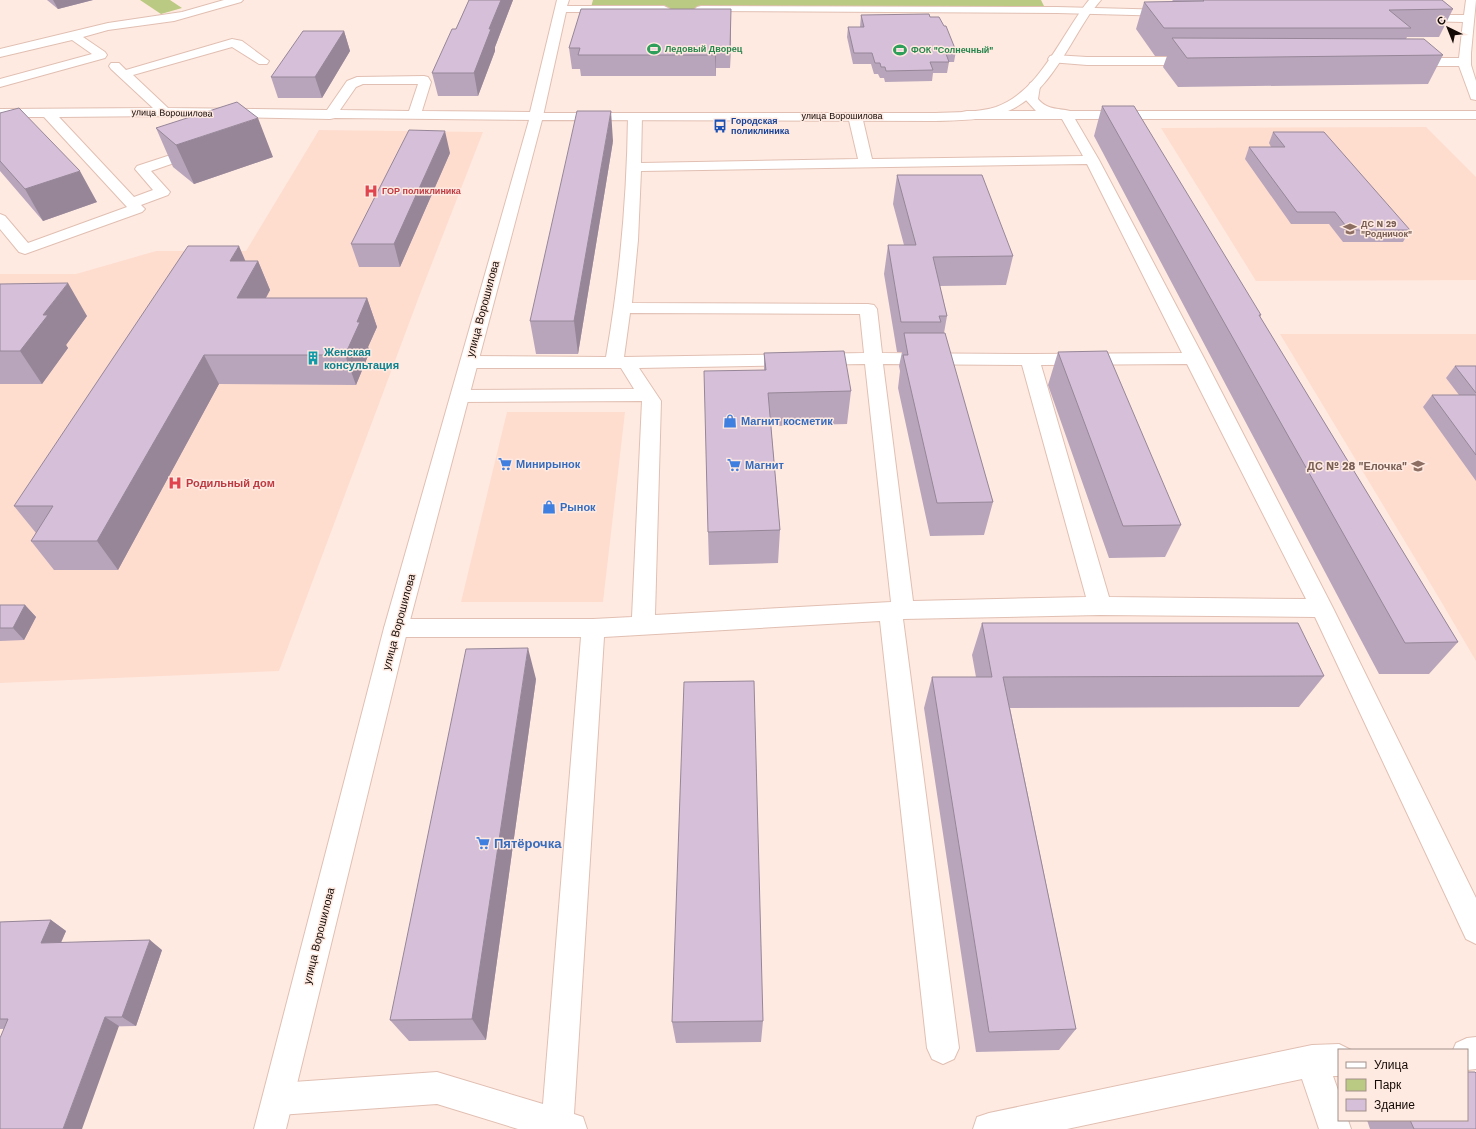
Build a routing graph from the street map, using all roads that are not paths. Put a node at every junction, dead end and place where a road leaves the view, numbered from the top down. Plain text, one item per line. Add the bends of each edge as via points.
1 (193, 0) edge
2 (237, 0) edge
3 (1095, 0) edge
4 (562, 4) edge
5 (206, 8) junction
6 (678, 9) edge
7 (694, 9) edge
8 (1086, 11) junction
9 (1472, 12) edge
10 (1184, 13) edge
11 (1405, 18) edge
12 (74, 36) junction
13 (3, 49) edge
14 (102, 55) junction
15 (1054, 59) junction
16 (263, 61) dead end
17 (1205, 61) edge
18 (1394, 62) edge
19 (1464, 62) junction
20 (124, 74) junction
21 (0, 83) edge
22 (1034, 86) junction
23 (1476, 96) edge
24 (0, 112) edge
25 (47, 112) junction
26 (165, 112) junction
27 (301, 114) junction
28 (1066, 114) junction
29 (330, 115) junction
30 (414, 115) junction
31 (967, 115) junction
32 (1476, 115) edge
33 (536, 116) junction
34 (635, 116) junction
35 (855, 116) junction
36 (263, 127) dead end
37 (210, 146) edge
38 (1092, 160) junction
39 (866, 164) junction
40 (635, 167) junction
41 (132, 203) junction
42 (0, 219) edge
43 (623, 308) junction
44 (873, 358) junction
45 (1195, 358) junction
46 (1030, 360) junction
47 (469, 362) junction
48 (620, 363) junction
49 (460, 396) junction
50 (649, 396) junction
51 (1100, 606) junction
52 (1322, 608) junction
53 (897, 610) junction
54 (643, 625) junction
55 (396, 628) junction
56 (593, 628) junction
57 (1476, 929) edge
58 (943, 1048) dead end
59 (1326, 1060) edge
60 (278, 1099) junction
61 (562, 1128) edge
62 (270, 1129) edge
63 (989, 1129) edge
64 (1336, 1129) edge

1 - 5 main road
2 - 5 main road
3 - 8 main road, улица Ворошилова
4 - 6 main road
4 - 33 main road, улица Ворошилова
5 - 12 main road via 166,19 102,27
7 - 8 main road
8 - 10 main road
8 - 15 main road, улица Ворошилова
9 - 11 main road
9 - 19 main road
12 - 13 main road
12 - 14 main road
14 - 20 main road
14 - 21 main road
15 - 17 main road
15 - 22 main road, улица Ворошилова
16 - 20 main road via 238,44 232,43
18 - 19 main road
19 - 23 main road
20 - 26 main road
22 - 28 main road via 1031,99 1034,104 1042,110
22 - 31 main road, улица Ворошилова via 1024,96 1003,108
24 - 25 main road, улица Ворошилова
25 - 26 main road, улица Ворошилова
25 - 41 main road
26 - 27 main road, улица Ворошилова
27 - 29 main road, улица Ворошилова
27 - 36 main road
28 - 31 main road
28 - 32 main road
28 - 38 main road
29 - 30 main road, улица Ворошилова
29 - 30 main road via 354,82 424,80
30 - 33 main road, улица Ворошилова
31 - 35 main road, улица Ворошилова
33 - 34 main road, улица Ворошилова
33 - 47 main road, улица Ворошилова
34 - 35 main road, улица Ворошилова
34 - 40 main road
35 - 39 main road
37 - 41 main road via 142,169 163,192
38 - 39 main road
38 - 45 main road
39 - 40 main road
40 - 43 main road
41 - 42 main road via 137,209 25,249
43 - 44 main road via 868,309
43 - 48 main road
44 - 46 main road
44 - 48 main road
44 - 53 main road
45 - 46 main road
45 - 52 main road
46 - 51 main road
47 - 48 main road
47 - 49 main road, улица Ворошилова
48 - 50 main road
49 - 50 main road
49 - 55 main road, улица Ворошилова
50 - 54 main road via 652,401
51 - 52 main road
51 - 53 main road
52 - 57 main road
53 - 54 main road
53 - 58 main road
54 - 56 main road
55 - 56 main road
55 - 60 main road, улица Ворошилова
56 - 61 main road
59 - 63 main road
59 - 64 main road
60 - 61 main road via 437,1088
60 - 62 main road, улица Ворошилова

